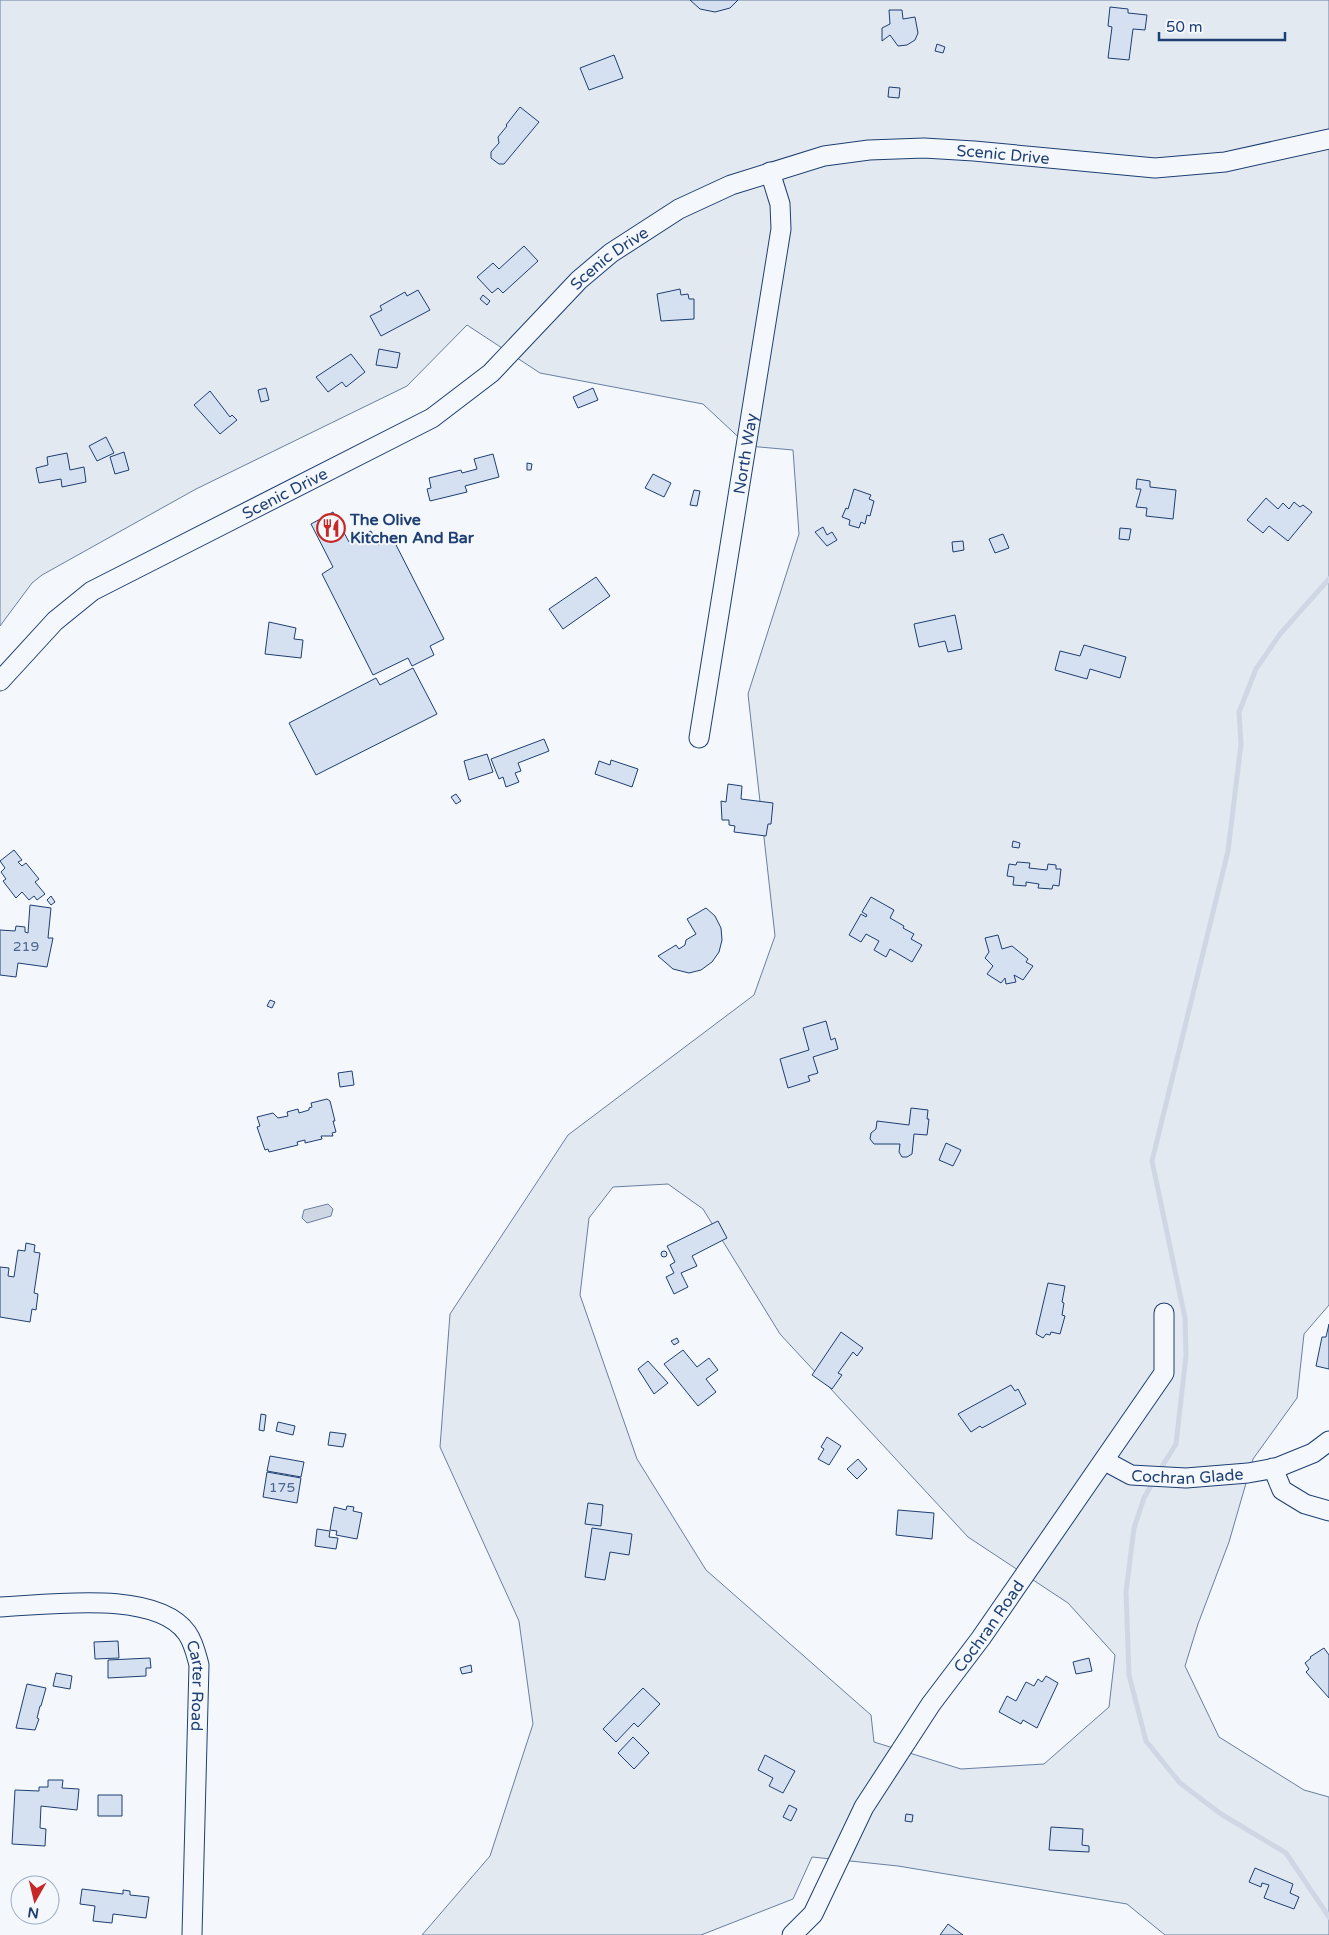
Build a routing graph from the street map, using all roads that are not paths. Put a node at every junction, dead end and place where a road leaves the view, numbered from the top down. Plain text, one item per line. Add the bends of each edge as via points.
1 (1329, 139) edge
2 (770, 172) junction
3 (0, 681) edge
4 (699, 738) dead end
5 (1164, 1313) dead end
6 (1329, 1441) edge
7 (1105, 1460) junction
8 (1273, 1468) junction
9 (1329, 1512) edge
10 (0, 1607) edge
11 (192, 1935) edge
12 (792, 1935) edge

1 - 2 street, Scenic Drive via 1225,162 1174,166 1146,167 924,148 824,156
2 - 3 street, Scenic Drive via 731,184 679,209 611,254 579,280 492,374 432,418 92,591 55,621
2 - 4 street, North Way via 780,204 781,229
5 - 7 street, Cochran Road via 1164,1373
6 - 8 street, Cochran Glade via 1313,1453
7 - 8 street, Cochran Glade via 1131,1475 1186,1478
7 - 12 street, Cochran Road via 931,1704 864,1807 813,1914
8 - 9 street via 1282,1490 1305,1504
10 - 11 street, Carter Road via 108,1602 132,1604 169,1617 186,1632 199,1665

